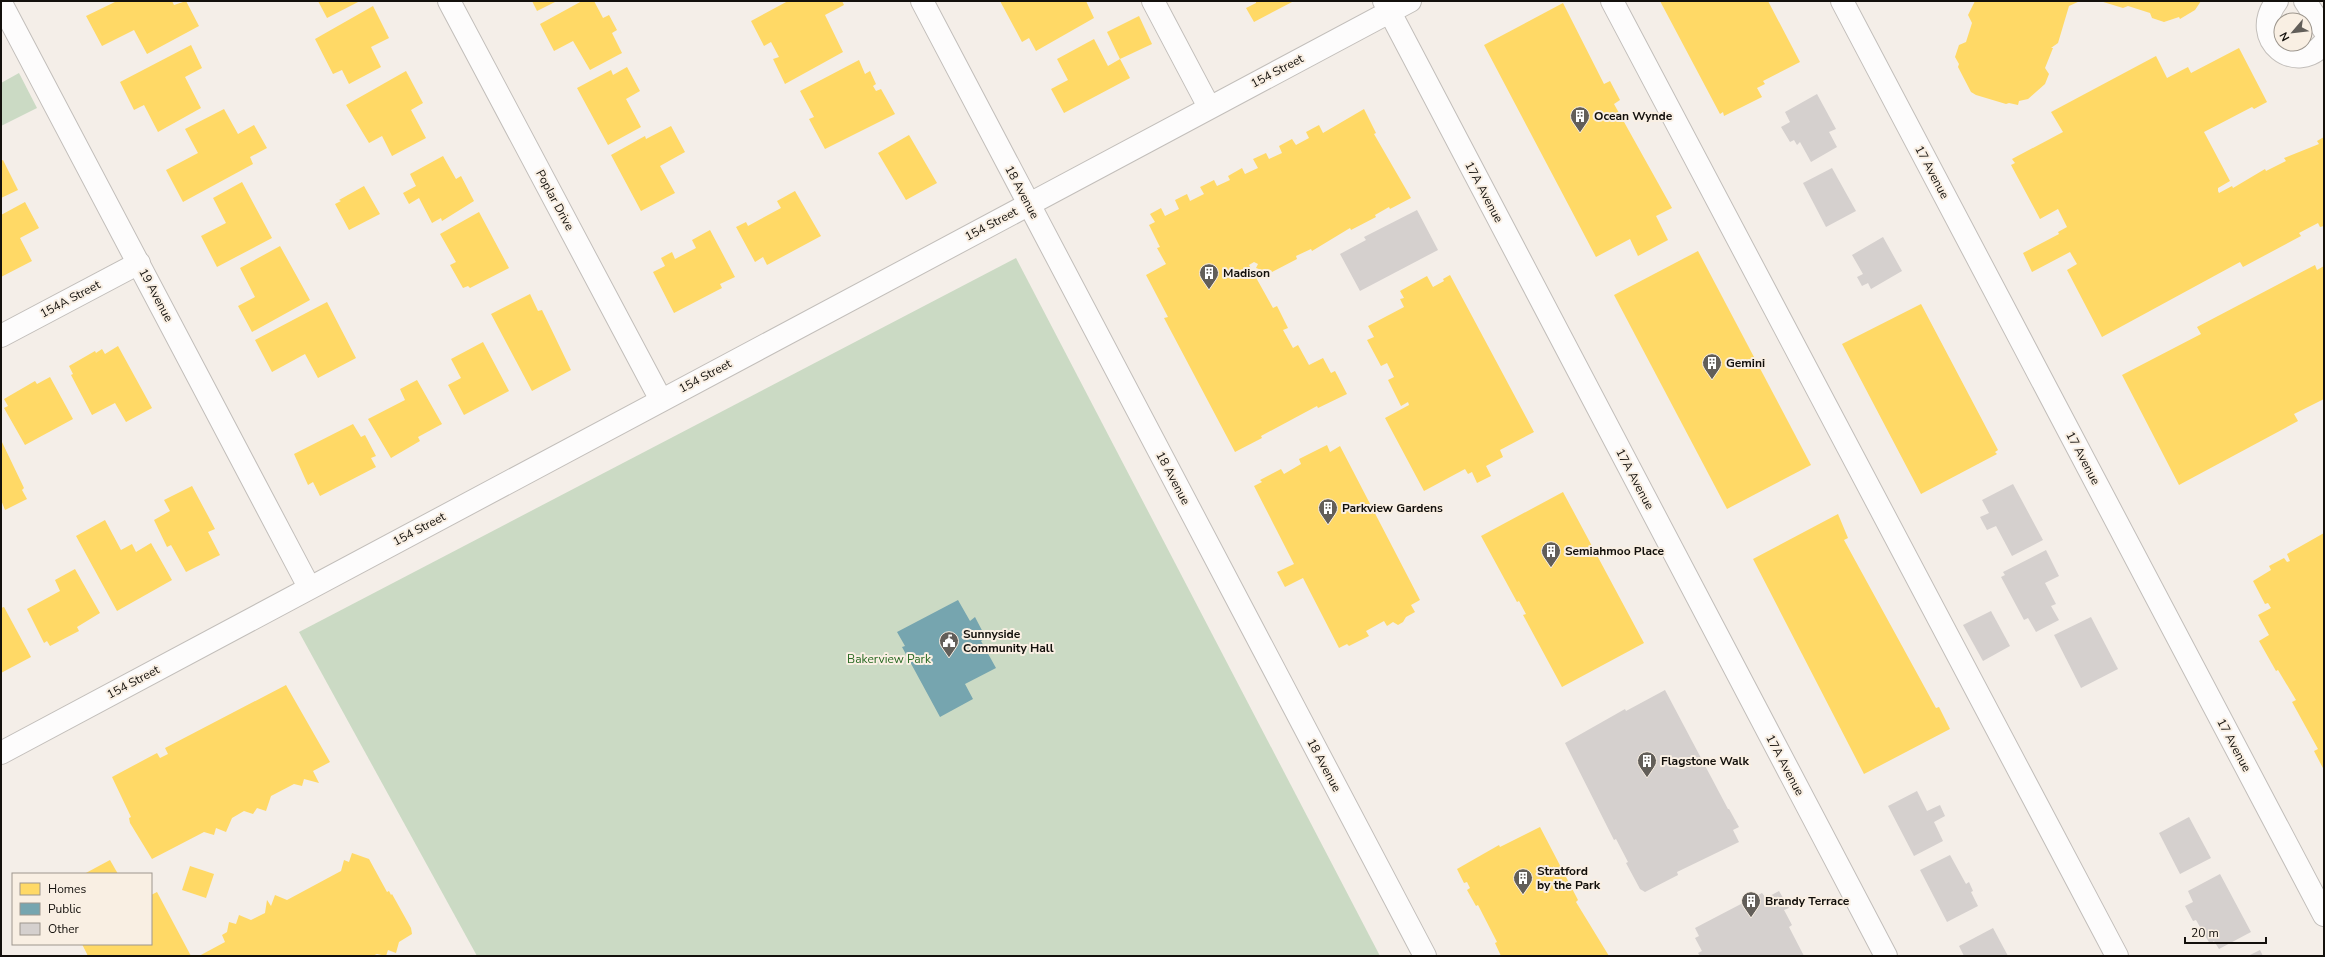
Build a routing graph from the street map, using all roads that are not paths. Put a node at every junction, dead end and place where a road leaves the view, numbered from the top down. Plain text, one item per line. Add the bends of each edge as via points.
1 (448, 1) edge
2 (922, 1) edge
3 (1153, 1) edge
4 (1410, 1) edge
5 (1612, 1) edge
6 (1842, 1) edge
7 (2277, 1) edge
8 (2305, 1) edge
9 (1, 3) edge
10 (1387, 6) edge
11 (2324, 30) edge
12 (2324, 43) edge
13 (1209, 107) junction
14 (1029, 204) junction
15 (139, 263) junction
16 (1, 336) edge
17 (661, 400) junction
18 (309, 587) junction
19 (1, 753) edge
20 (2318, 888) edge
21 (2324, 915) edge
22 (1425, 956) edge
23 (1886, 956) edge
24 (2117, 956) edge

1 - 17 street, Poplar Drive
2 - 14 street, 18 Avenue
3 - 13 street
4 - 10 street, 154 Street
5 - 24 street
6 - 20 street, 17 Avenue
7 - 12 street via 2270,10 2267,20 2268,30 2278,49 2286,54 2301,56 2316,51
8 - 11 street
9 - 15 street, 19 Avenue
10 - 13 street, 154 Street
10 - 23 street, 17A Avenue
13 - 14 street, 154 Street
14 - 17 street, 154 Street
14 - 22 street, 18 Avenue
15 - 16 street, 154A Street
15 - 18 street, 19 Avenue
17 - 18 street, 154 Street
18 - 19 street, 154 Street
20 - 21 street, 17 Avenue

